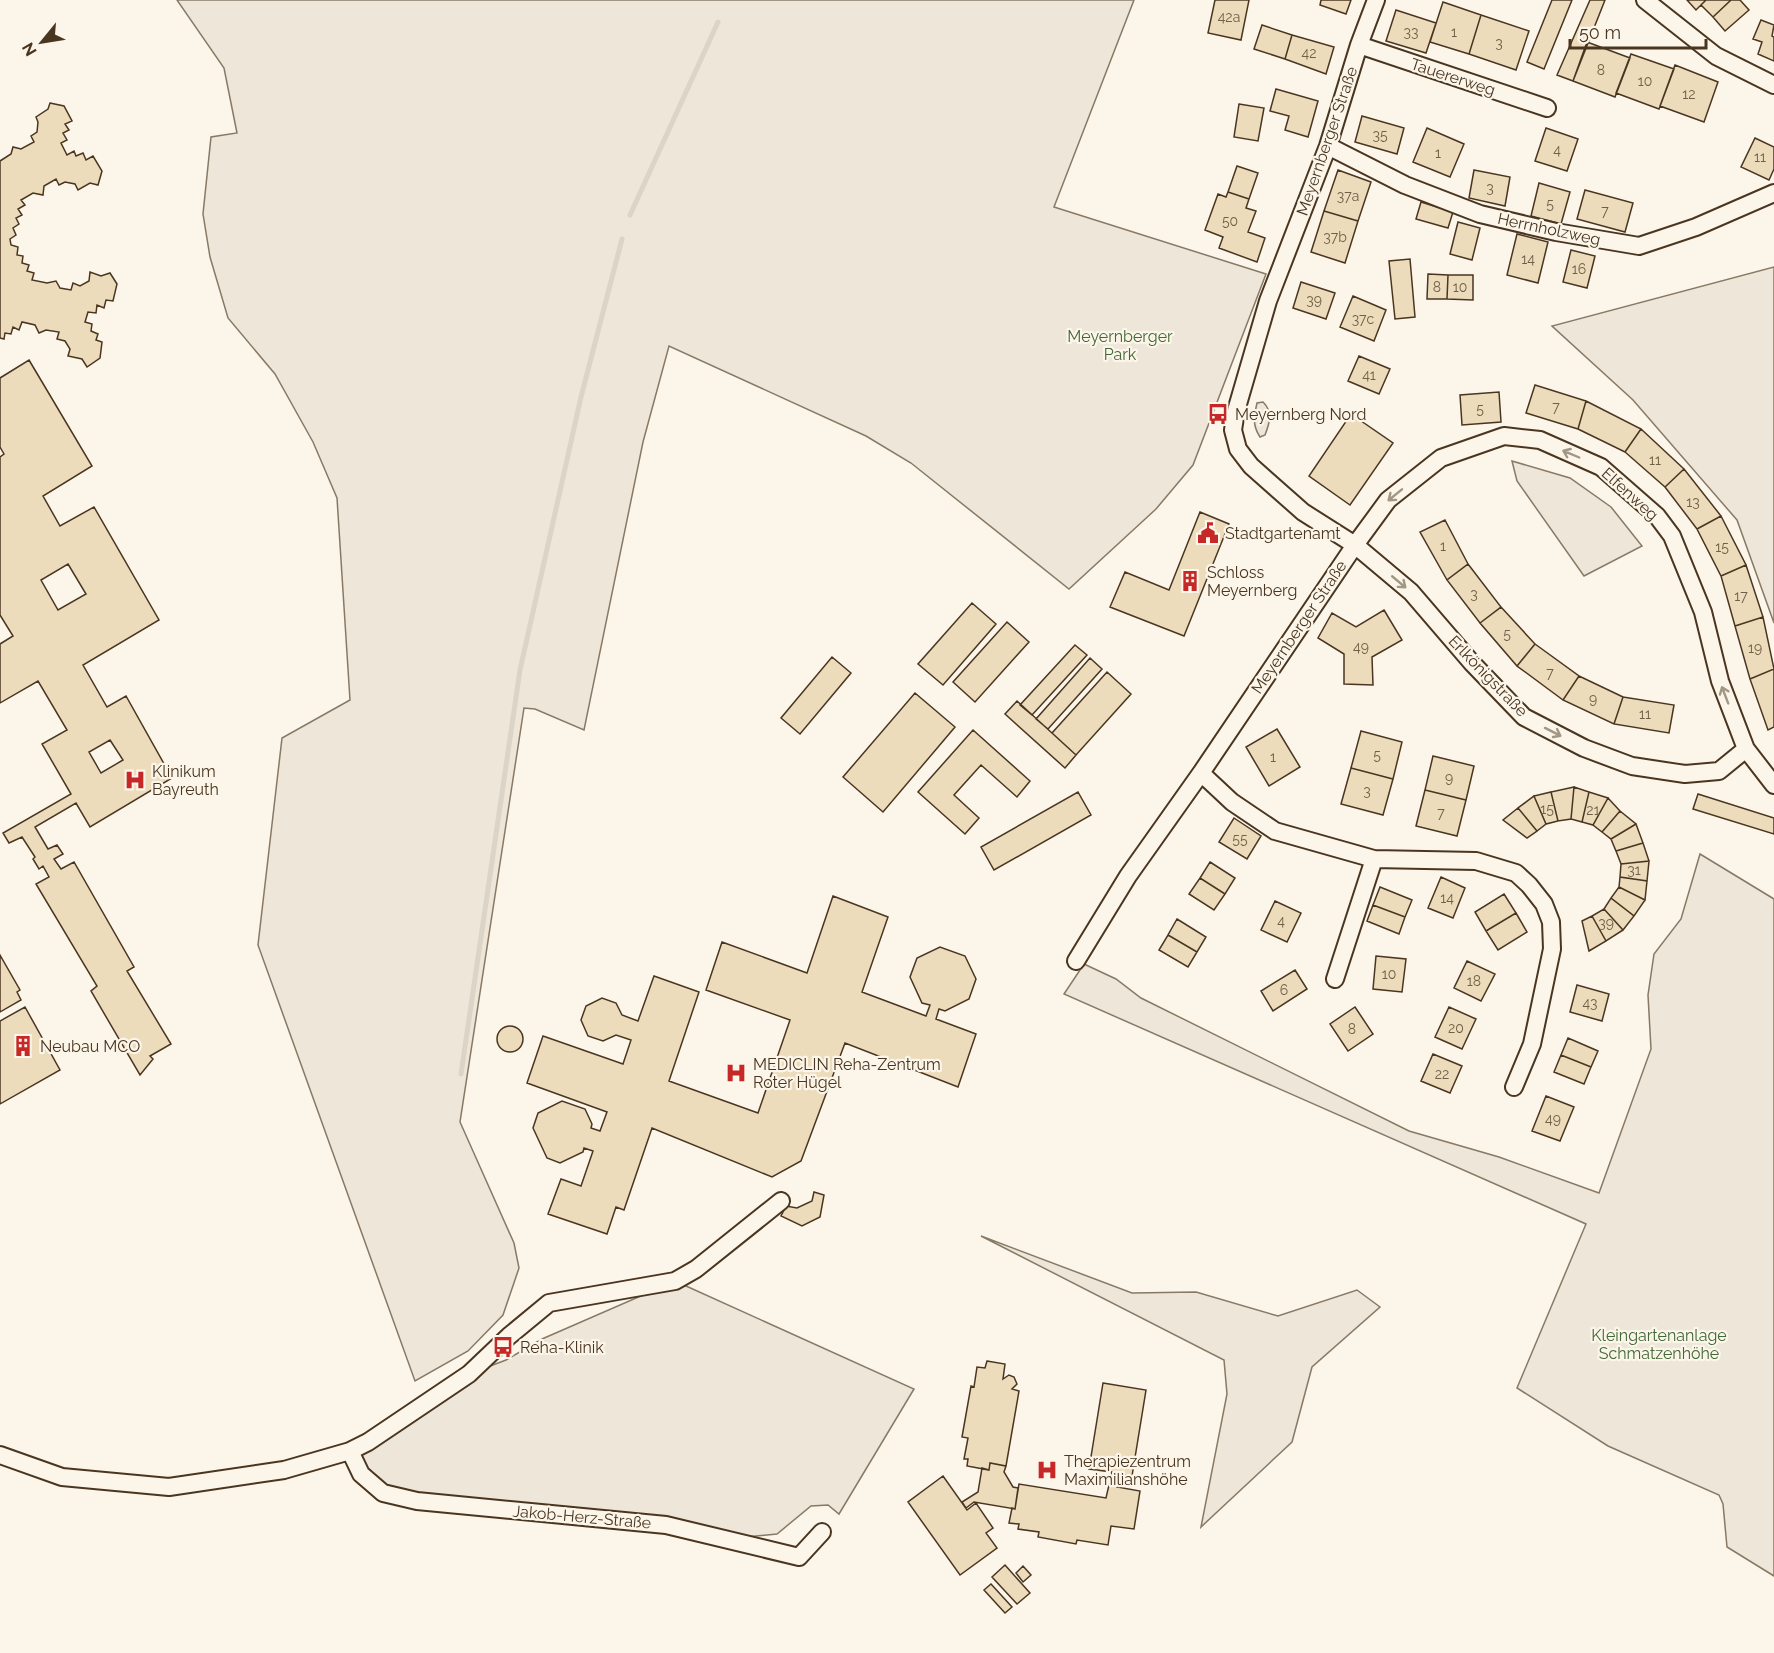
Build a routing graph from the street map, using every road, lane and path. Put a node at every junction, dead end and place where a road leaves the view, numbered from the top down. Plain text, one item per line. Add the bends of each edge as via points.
1 (1376, 0) edge
2 (1645, 0) edge
3 (1359, 45) junction
4 (1774, 85) edge
5 (1547, 108) dead end
6 (1328, 146) junction
7 (1774, 193) edge
8 (1355, 544) junction
9 (1746, 749) junction
10 (1201, 773) junction
11 (1774, 785) edge
12 (1374, 859) junction
13 (1076, 961) dead end
14 (1335, 979) dead end
15 (1514, 1087) dead end
16 (781, 1201) dead end
17 (350, 1451) junction
18 (0, 1455) edge
19 (822, 1532) dead end

1 - 3 street, Meyernberger Straße
2 - 4 street via 1716,56
3 - 5 street, Tauererweg
3 - 6 street, Meyernberger Straße
6 - 7 street, Herrnholzweg via 1405,185 1480,214 1639,246 1696,227
6 - 8 street, Meyernberger Straße via 1268,301 1233,430 1238,449 1251,466 1303,512
8 -> 9 street, Erlkönigstraße via 1411,592 1524,717 1544,728 1632,766 1685,774 1719,771
9 -> 8 street, Elfenweg via 1719,681 1703,612 1672,536 1657,516 1601,467 1540,440 1504,436 1442,458 1388,500
8 - 10 street, Meyernberger Straße
9 - 11 street, Elfenweg
10 - 12 street via 1232,802 1275,831
10 - 13 street, Meyernberger Straße via 1128,876
12 - 14 street
12 - 15 street via 1476,861 1516,873 1544,904 1551,922 1548,975 1532,1044
16 - 17 street via 675,1281 549,1303 469,1374
17 - 18 street via 284,1470 169,1487 62,1477
17 - 19 street, Jakob-Herz-Straße via 361,1474 383,1493 417,1501 666,1525 799,1557

